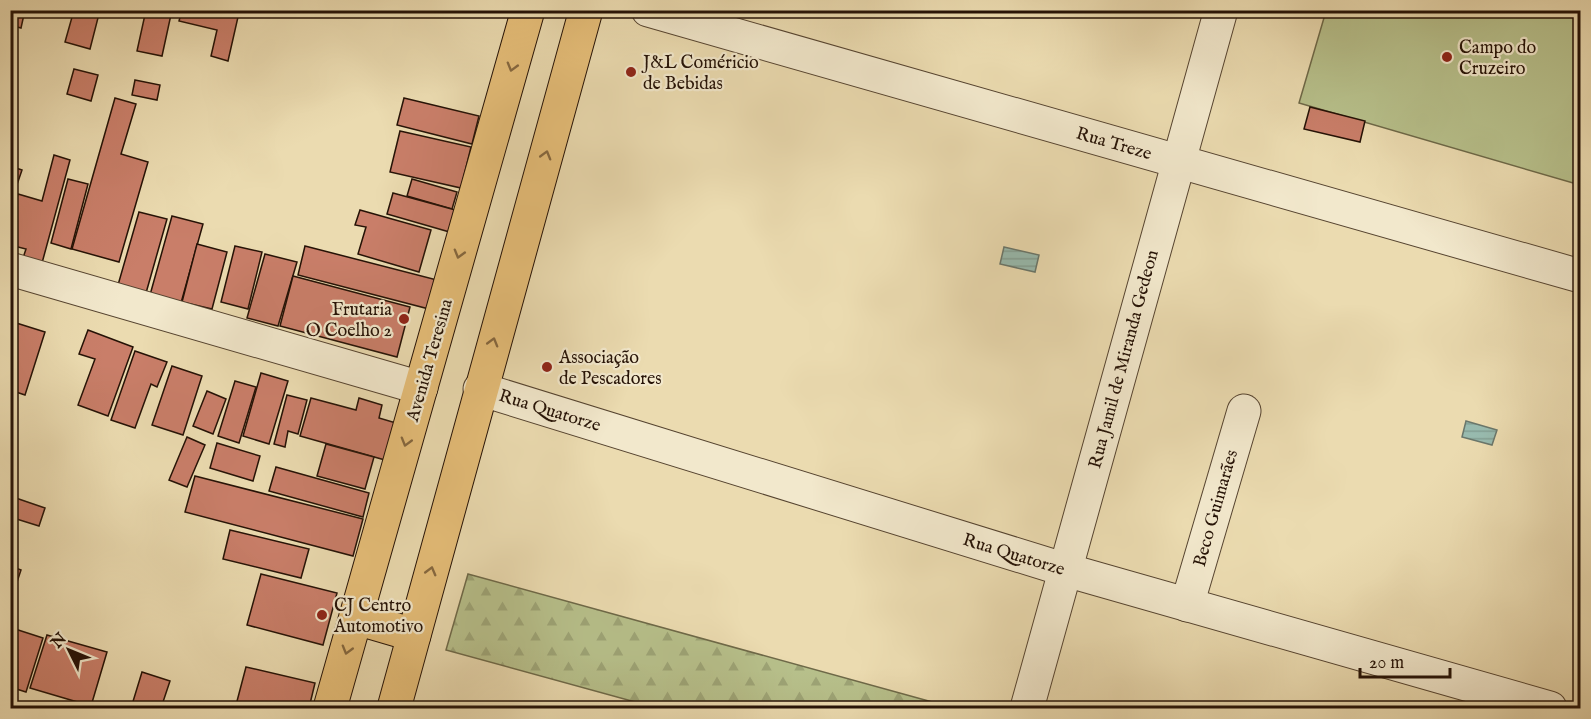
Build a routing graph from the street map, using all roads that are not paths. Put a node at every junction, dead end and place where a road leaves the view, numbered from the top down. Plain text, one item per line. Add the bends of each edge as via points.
1 (528, 10) edge
2 (586, 10) edge
3 (648, 10) edge
4 (1221, 10) edge
5 (1178, 161) junction
6 (10, 269) edge
7 (1581, 276) edge
8 (421, 388) junction
9 (480, 389) junction
10 (1244, 411) dead end
11 (1066, 570) junction
12 (1186, 604) junction
13 (356, 618) junction
14 (414, 635) junction
15 (330, 708) edge
16 (394, 708) edge
17 (1027, 708) edge
18 (1550, 708) edge

1 -> 8 main road, Avenida Teresina
9 -> 2 main road
3 - 5 street, Rua Treze
4 - 5 street, Rua Jamil de Miranda Gedeon
5 - 7 street, Rua Treze
5 - 11 street, Rua Jamil de Miranda Gedeon
6 - 8 street
8 -> 13 main road, Avenida Teresina
9 - 11 street, Rua Quatorze
14 -> 9 main road
10 - 12 street, Beco Guimarães
11 - 12 street, Rua Quatorze
11 - 17 street, Rua Jamil de Miranda Gedeon
12 - 18 street, Rua Quatorze
13 - 14 main road
13 -> 15 main road, Avenida Teresina
14 - 16 main road

